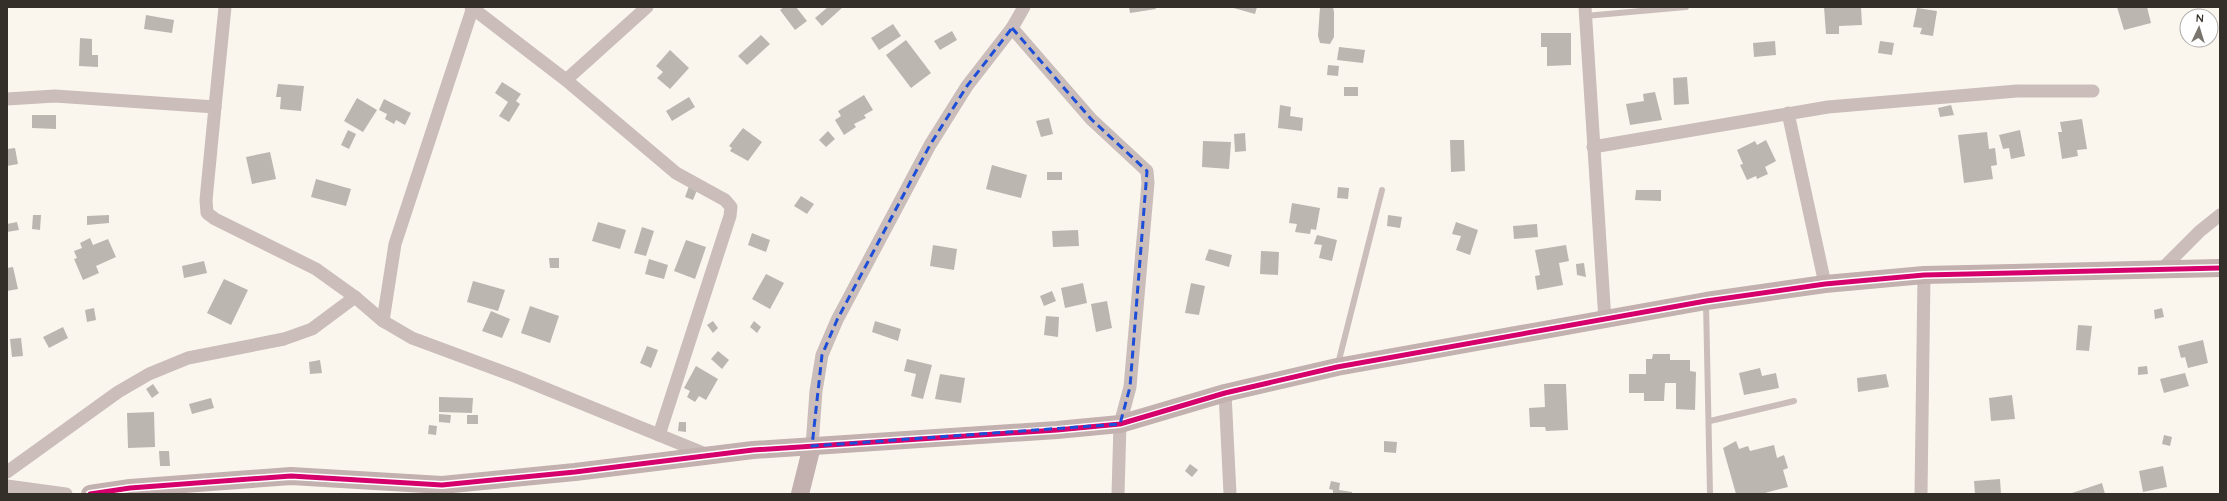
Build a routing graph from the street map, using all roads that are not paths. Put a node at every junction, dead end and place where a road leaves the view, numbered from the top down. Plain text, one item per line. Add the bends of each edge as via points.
1 (225, 7) edge
2 (472, 7) edge
3 (647, 7) edge
4 (1024, 7) edge
5 (1686, 7) edge
6 (1585, 12) edge
7 (1012, 28) junction
8 (566, 80) junction
9 (2093, 91) dead end
10 (7, 100) edge
11 (215, 107) junction
12 (1788, 113) junction
13 (1593, 147) junction
14 (1382, 190) dead end
15 (2220, 215) edge
16 (2220, 268) edge
17 (2162, 269) junction
18 (1924, 275) junction
19 (1825, 284) junction
20 (355, 297) junction
21 (1706, 301) junction
22 (383, 321) junction
23 (1605, 321) junction
24 (1337, 367) junction
25 (1225, 393) junction
26 (1794, 401) dead end
27 (1710, 421) junction
28 (1120, 424) junction
29 (659, 435) junction
30 (812, 446) junction
31 (708, 456) junction
32 (7, 472) edge
33 (7, 486) edge
34 (437, 489) edge
35 (131, 491) edge
36 (66, 494) edge
37 (90, 494) edge
38 (800, 494) edge
39 (1118, 494) edge
40 (1230, 494) edge
41 (1710, 494) edge
42 (1921, 494) edge

1 - 11 street
2 - 8 street
2 - 22 street via 395,244
3 - 8 street
4 - 7 street
5 - 6 lane
6 - 13 street
7 - 28 street via 1091,119 1147,171 1130,387
7 - 30 street via 968,86 930,145 837,320 822,355 816,391
8 - 29 street via 676,173 725,200 731,207
9 - 12 street via 2017,91
10 - 11 street via 55,96
11 - 20 street via 207,213 316,269
12 - 13 street
12 - 19 street
13 - 23 street
14 - 24 lane
15 - 17 street
16 - 17 street
17 - 18 street
18 - 19 street
18 - 42 street
19 - 21 street
20 - 22 street
20 - 32 street via 312,329 284,339 188,358 150,374 118,392
21 - 23 street
21 - 27 lane
22 - 29 street via 412,338 517,377
23 - 24 street
24 - 25 street
25 - 28 street
25 - 40 street
26 - 27 lane
27 - 41 lane
28 - 30 street
28 - 39 street
29 - 31 street
30 - 31 street
30 - 38 street
31 - 34 street
33 - 36 street
34 - 35 street via 292,476
35 - 37 street

